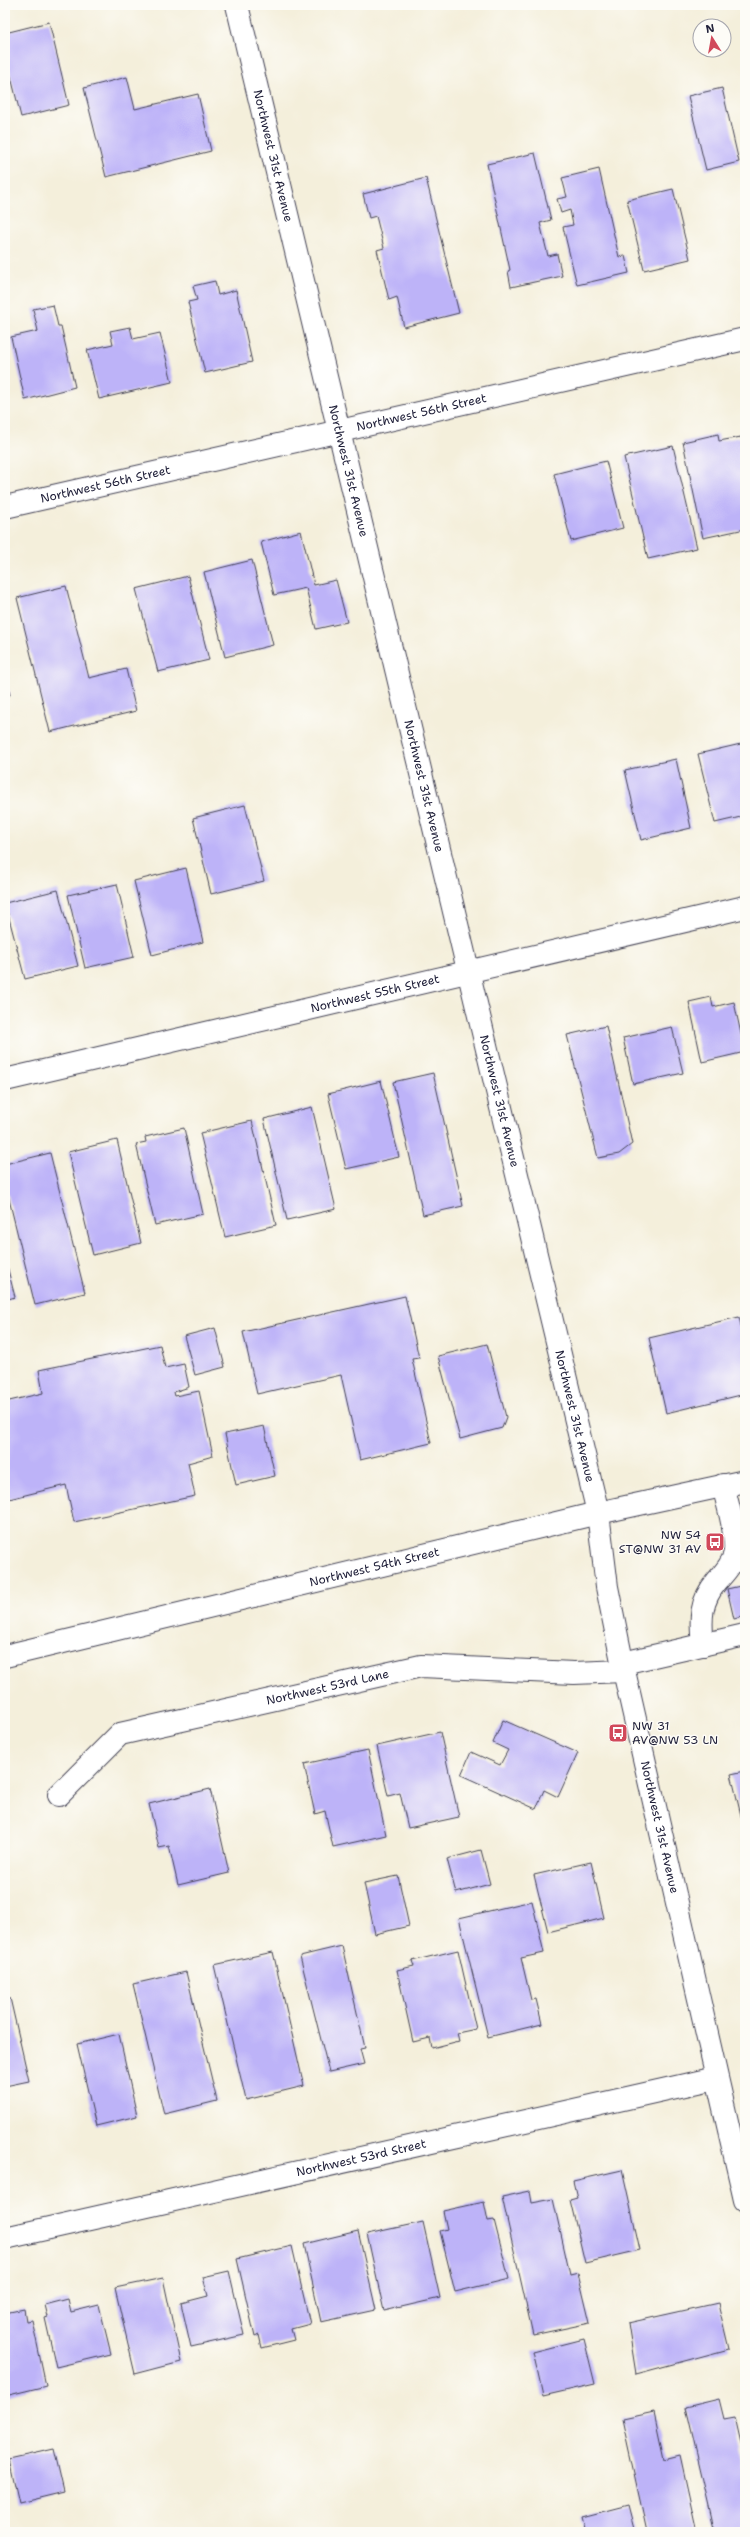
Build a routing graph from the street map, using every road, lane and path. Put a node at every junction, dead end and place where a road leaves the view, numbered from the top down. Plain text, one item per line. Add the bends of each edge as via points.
1 (237, 5) edge
2 (745, 339) edge
3 (339, 431) junction
4 (5, 507) edge
5 (745, 907) edge
6 (468, 971) junction
7 (5, 1080) edge
8 (745, 1480) edge
9 (723, 1485) junction
10 (598, 1513) junction
11 (745, 1635) edge
12 (703, 1644) junction
13 (5, 1656) edge
14 (624, 1667) junction
15 (59, 1794) dead end
16 (716, 2078) junction
17 (745, 2200) edge
18 (5, 2238) edge

1 - 3 street, Northwest 31st Avenue
2 - 3 street, Northwest 56th Street
3 - 4 street, Northwest 56th Street
3 - 6 street, Northwest 31st Avenue
5 - 6 street, Northwest 55th Street
6 - 7 street, Northwest 55th Street
6 - 10 street, Northwest 31st Avenue
8 - 9 street, Northwest 54th Street
9 - 10 street, Northwest 54th Street
9 - 12 street via 735,1554 730,1566 703,1602 700,1619
10 - 13 street, Northwest 54th Street
10 - 14 street, Northwest 31st Avenue via 607,1587
11 - 12 street, Northwest 53rd Lane
12 - 14 street, Northwest 53rd Lane
14 - 15 street, Northwest 53rd Lane via 574,1673 421,1666 120,1734
14 - 16 street, Northwest 31st Avenue
16 - 17 street, Northwest 31st Avenue
16 - 18 street, Northwest 53rd Street

